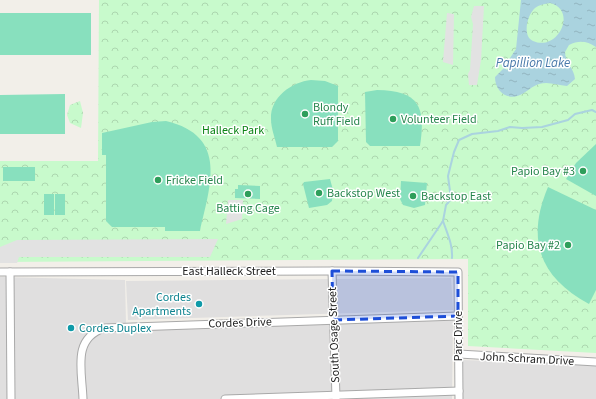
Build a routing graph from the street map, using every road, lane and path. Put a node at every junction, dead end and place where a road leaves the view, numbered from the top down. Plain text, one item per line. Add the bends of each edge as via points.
1 (332, 271) junction
2 (0, 272) edge
3 (10, 272) junction
4 (458, 272) joint
5 (458, 316) junction
6 (333, 320) junction
7 (458, 354) junction
8 (596, 362) edge
9 (459, 391) junction
10 (412, 396) edge
11 (336, 397) edge
12 (257, 398) edge
13 (11, 399) edge
14 (83, 399) edge
15 (225, 399) edge
16 (459, 399) edge

1 - 3 street, East Halleck Street
1 - 4 street, East Halleck Street
1 - 6 street, South Osage Street
2 - 3 street, East Halleck Street
3 - 13 street
4 - 5 street, Parc Drive
5 - 6 street, Cordes Drive
5 - 7 street, Parc Drive
6 - 11 street, South Osage Street
6 - 14 street, Cordes Drive via 104,328 88,336 82,349
7 - 8 street, John Schram Drive
7 - 9 street, Parc Drive
9 - 10 street
9 - 16 street, Parc Drive
10 - 11 street
11 - 12 street
12 - 15 street

